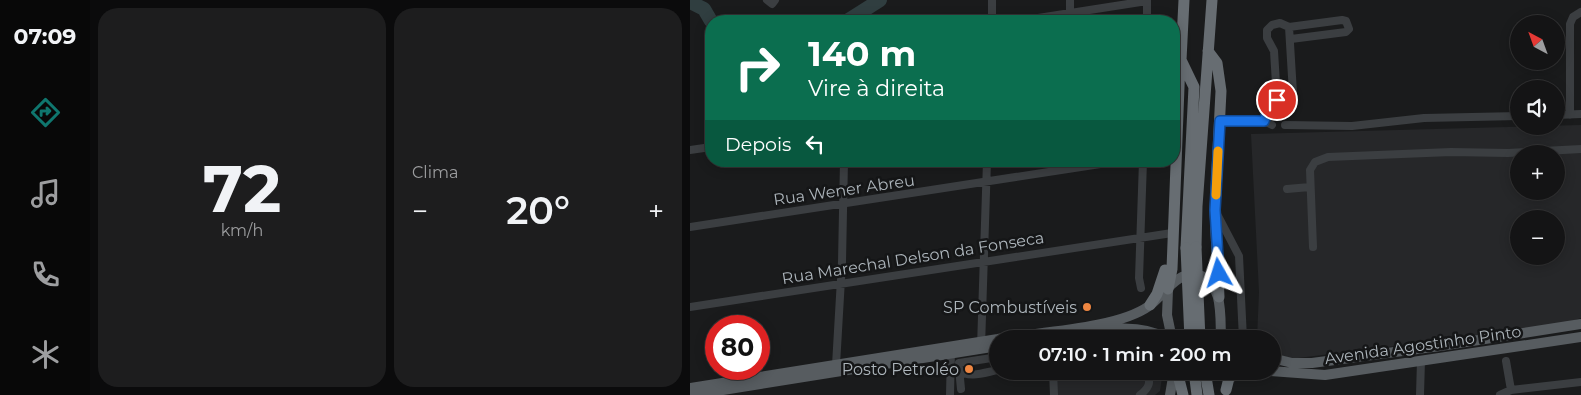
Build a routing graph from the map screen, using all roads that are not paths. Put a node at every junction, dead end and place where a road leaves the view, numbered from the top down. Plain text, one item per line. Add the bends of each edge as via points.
1 (992, 0) edge
2 (1070, 0) edge
3 (1147, 0) edge
4 (1184, 0) edge
5 (1212, 0) edge
6 (1070, 12) junction
7 (1581, 12) edge
8 (992, 15) edge
9 (1053, 15) edge
10 (1146, 15) edge
11 (1289, 27) junction
12 (1291, 40) junction
13 (1208, 50) junction
14 (1180, 60) joint
15 (1277, 100) junction
16 (1565, 114) edge
17 (1570, 114) junction
18 (1581, 114) edge
19 (1510, 116) edge
20 (1220, 121) junction
21 (1264, 121) junction
22 (1272, 125) dead end
23 (1285, 125) dead end
24 (1197, 132) junction
25 (705, 148) edge
26 (1581, 149) edge
27 (690, 150) edge
28 (844, 167) edge
29 (987, 167) edge
30 (1078, 167) edge
31 (1143, 167) edge
32 (1174, 167) edge
33 (986, 180) junction
34 (1310, 187) junction
35 (1287, 189) dead end
36 (843, 204) junction
37 (1215, 210) junction
38 (690, 227) edge
39 (1172, 235) junction
40 (1140, 237) junction
41 (1191, 247) junction
42 (1314, 247) dead end
43 (985, 261) junction
44 (840, 284) junction
45 (1141, 288) dead end
46 (1168, 289) junction
47 (1219, 297) junction
48 (1150, 305) junction
49 (690, 307) edge
50 (1581, 324) edge
51 (1113, 326) junction
52 (1221, 328) edge
53 (1090, 330) edge
54 (1145, 330) edge
55 (1170, 330) edge
56 (1190, 330) edge
57 (1199, 330) edge
58 (1243, 330) edge
59 (1581, 337) edge
60 (989, 342) edge
61 (981, 345) junction
62 (989, 345) edge
63 (953, 351) junction
64 (989, 359) edge
65 (1281, 360) edge
66 (1421, 360) junction
67 (1506, 362) dead end
68 (836, 365) junction
69 (959, 367) junction
70 (989, 371) edge
71 (1281, 373) edge
72 (1053, 380) edge
73 (1150, 380) edge
74 (1174, 380) edge
75 (1179, 380) edge
76 (1581, 382) edge
77 (1201, 383) edge
78 (690, 388) edge
79 (960, 388) dead end
80 (726, 389) edge
81 (1511, 390) junction
82 (692, 395) edge
83 (950, 395) edge
84 (1054, 395) edge
85 (1140, 395) edge
86 (1170, 395) edge
87 (1183, 395) edge
88 (1209, 395) edge
89 (1420, 395) edge
90 (1500, 395) edge

1 - 8 street
2 - 6 street
3 - 6 street
3 - 10 street
4 - 14 highway
5 - 13 highway
6 - 9 street
7 - 17 street via 1573,16 1570,24
11 - 12 street
11 - 12 street via 1342,20 1346,21 1349,29
11 - 15 street via 1280,23 1267,30 1267,38 1274,51
12 - 15 street via 1291,100
13 - 20 highway via 1221,76
13 - 24 highway
14 - 24 highway via 1194,87
15 - 21 street via 1271,104
16 - 17 street
17 - 18 street
19 - 23 street via 1424,118 1352,126
20 - 21 street
20 - 37 highway
21 - 22 street
24 - 41 highway
25 - 27 street
26 - 34 street via 1328,157 1315,162 1310,170
28 - 36 street
29 - 33 street
30 - 33 street, Rua Wener Abreu
31 - 40 street
32 - 39 highway
33 - 36 street, Rua Wener Abreu
33 - 43 street
34 - 35 street
34 - 42 street
36 - 38 street, Rua Wener Abreu
36 - 44 street
37 - 47 highway
37 - 58 street via 1239,256
39 - 40 street, Rua Marechal Delson da Fonseca
39 - 46 highway
39 - 48 highway via 1162,282
40 - 43 street, Rua Marechal Delson da Fonseca
40 - 45 street
41 - 56 highway, bridge
41 - 57 highway, bridge
43 - 44 street, Rua Marechal Delson da Fonseca
43 - 61 street
44 - 49 street, Rua Marechal Delson da Fonseca
44 - 68 street
46 - 47 main road via 1178,279 1198,275 1207,280
46 - 48 main road
46 - 55 main road
47 - 52 main road
48 - 51 main road
50 - 65 main road, Avenida Agostinho Pinto via 1312,363
51 - 53 main road
51 - 54 main road
59 - 66 main road, Avenida Agostinho Pinto
60 - 61 main road
61 - 62 main road
61 - 63 main road
63 - 68 main road
63 - 69 street
63 - 80 main road
63 - 83 street
64 - 69 street
66 - 71 main road, Avenida Agostinho Pinto via 1325,375
66 - 89 street
67 - 81 street
68 - 80 main road
69 - 70 street via 965,374
69 - 79 street
72 - 84 street
73 - 85 street
74 - 86 main road
75 - 87 highway
76 - 81 street
77 - 88 highway
78 - 80 main road
80 - 82 main road
81 - 90 street

